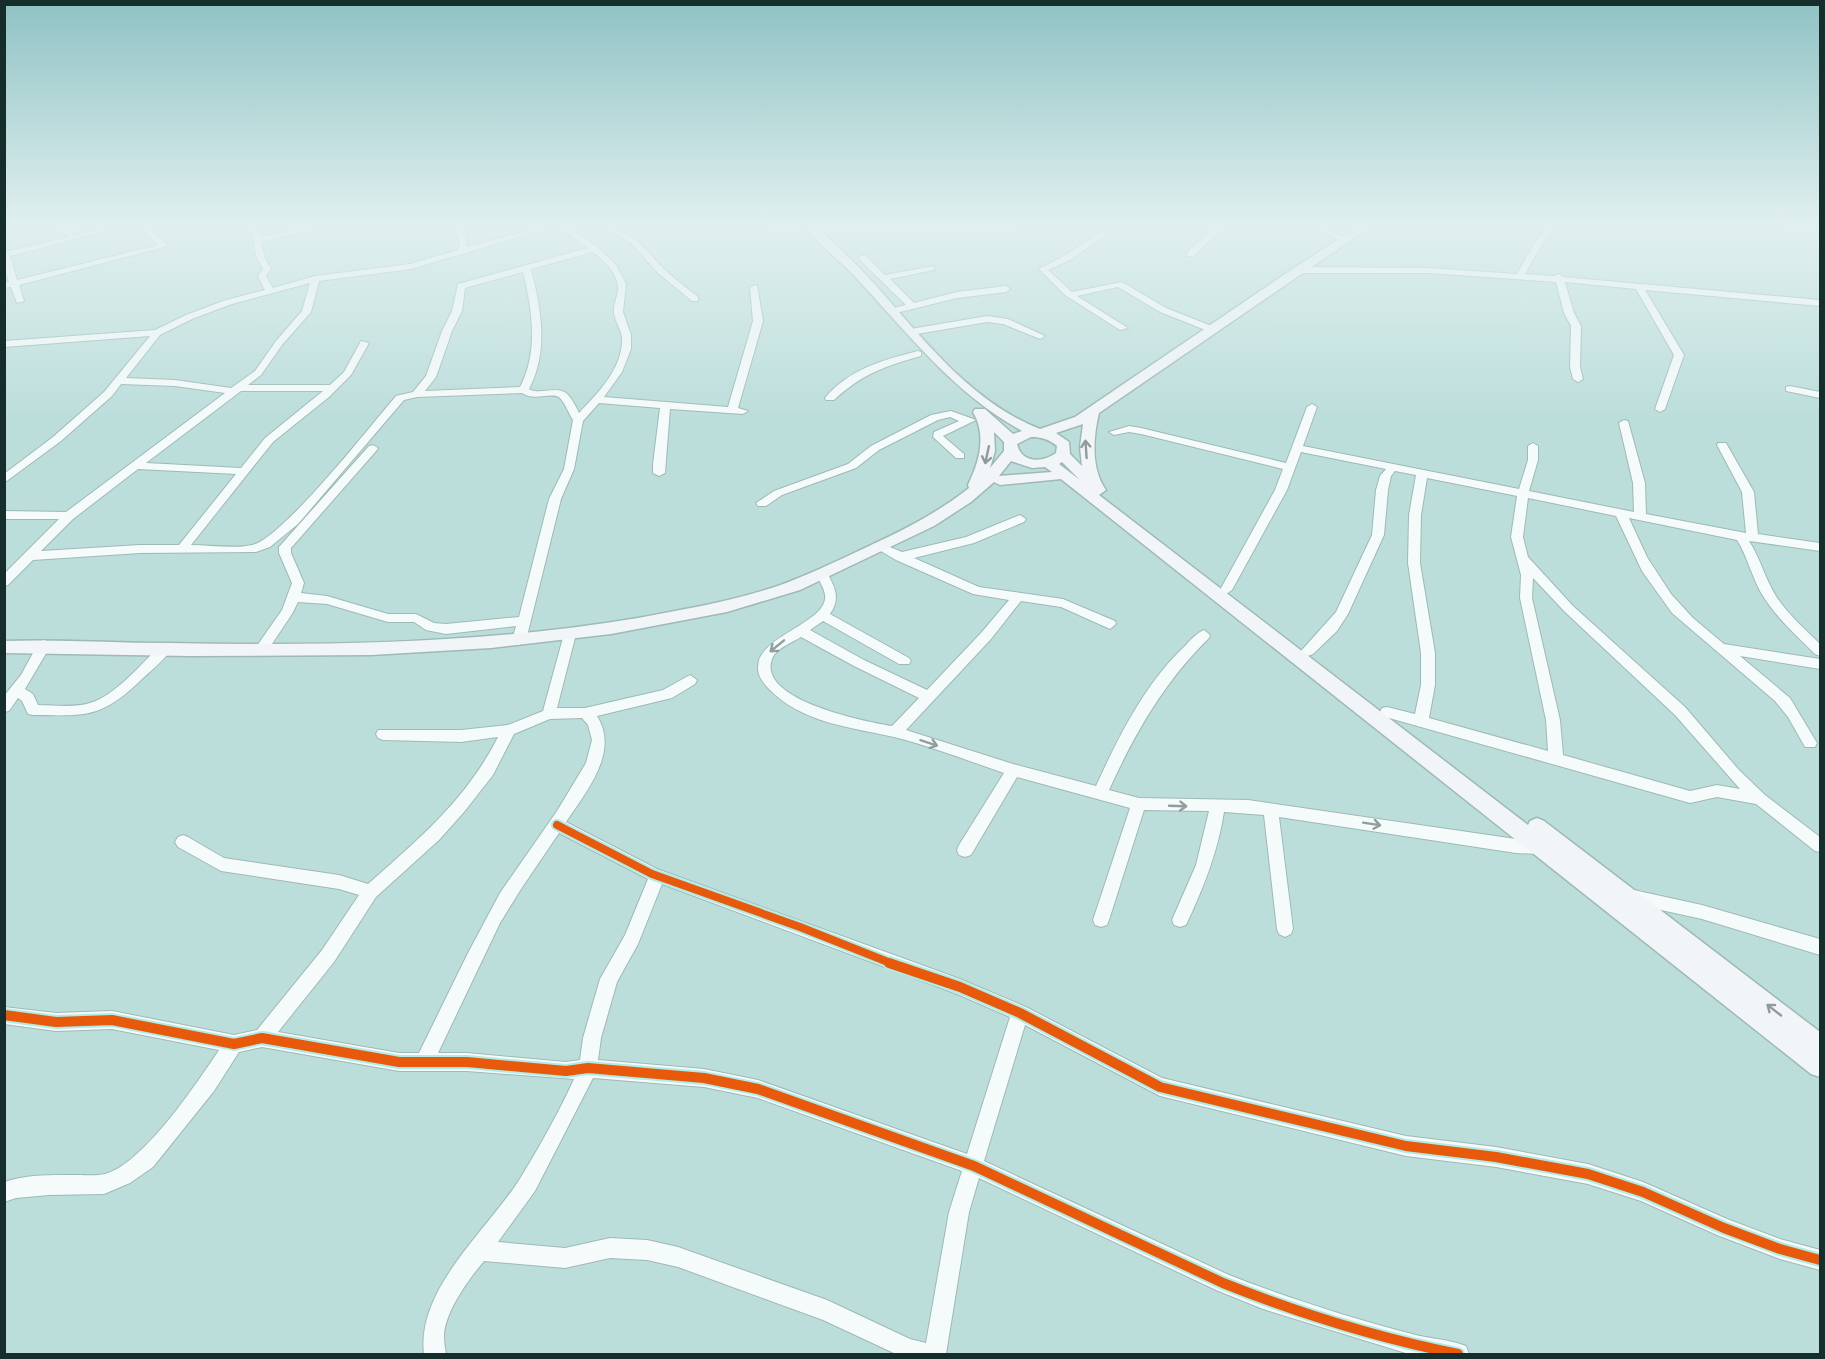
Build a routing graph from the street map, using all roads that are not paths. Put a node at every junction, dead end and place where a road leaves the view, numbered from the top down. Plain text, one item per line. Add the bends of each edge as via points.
1 (17, 290) edge
2 (312, 290) edge
3 (460, 290) edge
4 (532, 290) edge
5 (621, 290) edge
6 (684, 290) edge
7 (754, 290) edge
8 (863, 290) edge
9 (874, 290) edge
10 (896, 290) edge
11 (1002, 290) edge
12 (1067, 290) edge
13 (1092, 290) edge
14 (1130, 290) edge
15 (1268, 290) edge
16 (1563, 290) edge
17 (1641, 290) edge
18 (1693, 290) edge
19 (270, 291) edge
20 (1072, 295) junction
21 (695, 299) dead end
22 (20, 301) dead end
23 (1821, 303) edge
24 (912, 306) junction
25 (892, 311) junction
26 (1123, 328) dead end
27 (1211, 329) junction
28 (911, 332) junction
29 (157, 333) junction
30 (1040, 336) dead end
31 (364, 343) dead end
32 (4, 344) edge
33 (918, 354) junction
34 (1578, 379) dead end
35 (119, 381) junction
36 (332, 388) junction
37 (1790, 389) dead end
38 (237, 390) junction
39 (524, 390) junction
40 (417, 394) junction
41 (1821, 395) edge
42 (830, 398) dead end
43 (597, 400) junction
44 (665, 406) junction
45 (1312, 407) dead end
46 (1660, 409) dead end
47 (732, 410) junction
48 (743, 411) dead end
49 (998, 413) junction
50 (975, 415) junction
51 (1086, 415) junction
52 (578, 420) junction
53 (1624, 423) dead end
54 (1114, 432) dead end
55 (1038, 433) junction
56 (1722, 445) dead end
57 (1011, 446) junction
58 (1533, 446) dead end
59 (374, 448) dead end
60 (1296, 448) junction
61 (960, 456) dead end
62 (1052, 457) junction
63 (136, 466) junction
64 (1288, 467) junction
65 (1393, 467) junction
66 (244, 471) junction
67 (658, 473) dead end
68 (1422, 473) junction
69 (1068, 479) junction
70 (4, 480) edge
71 (1000, 480) junction
72 (1097, 488) junction
73 (974, 491) junction
74 (1523, 493) junction
75 (762, 503) dead end
76 (1621, 513) junction
77 (4, 515) edge
78 (69, 516) junction
79 (1640, 517) junction
80 (1020, 519) dead end
81 (1746, 537) junction
82 (880, 547) junction
83 (1821, 547) edge
84 (181, 550) junction
85 (30, 556) junction
86 (900, 557) junction
87 (1522, 558) junction
88 (822, 574) junction
89 (4, 582) edge
90 (1226, 590) junction
91 (294, 597) junction
92 (1017, 598) junction
93 (822, 615) junction
94 (523, 621) junction
95 (1110, 624) dead end
96 (801, 631) junction
97 (570, 634) junction
98 (1204, 634) dead end
99 (519, 640) junction
100 (44, 645) junction
101 (4, 647) edge
102 (1719, 648) junction
103 (165, 649) junction
104 (261, 650) junction
105 (1308, 651) junction
106 (1821, 651) edge
107 (904, 661) dead end
108 (1821, 664) edge
109 (690, 680) dead end
110 (17, 691) junction
111 (928, 696) junction
112 (4, 707) edge
113 (1387, 712) junction
114 (585, 713) junction
115 (549, 714) junction
116 (1421, 722) junction
117 (509, 730) junction
118 (894, 732) junction
119 (383, 735) dead end
120 (1810, 743) dead end
121 (1556, 759) junction
122 (1013, 770) junction
123 (1100, 794) junction
124 (1760, 799) junction
125 (1139, 804) junction
126 (1217, 807) junction
127 (1271, 810) junction
128 (557, 825) junction
129 (183, 842) dead end
130 (1821, 846) edge
131 (1542, 847) junction
132 (965, 849) dead end
133 (657, 876) junction
134 (370, 892) junction
135 (1624, 894) junction
136 (1101, 920) dead end
137 (1180, 920) dead end
138 (1285, 929) dead end
139 (1821, 947) edge
140 (1020, 1012) junction
141 (4, 1015) edge
142 (262, 1038) junction
143 (234, 1044) junction
144 (1821, 1046) edge
145 (424, 1062) junction
146 (1821, 1065) edge
147 (588, 1068) junction
148 (974, 1166) junction
149 (4, 1192) edge
150 (480, 1250) junction
151 (1821, 1260) edge
152 (435, 1354) edge
153 (926, 1354) edge
154 (935, 1354) edge
155 (1458, 1354) edge

1 - 22 street
2 - 38 street via 306,312 258,373
3 - 40 street via 457,311 431,376
4 - 39 street via 537,350
5 - 43 street via 618,315 627,338 609,385
6 - 21 street
7 - 47 street via 758,321
8 - 33 main road
9 - 25 main road
10 - 24 street
11 - 24 street via 957,295
12 - 20 street
13 - 20 street
14 - 27 street via 1163,310
15 - 27 main road
16 - 34 street via 1576,326
17 - 46 street via 1679,355
18 - 23 street
19 - 29 street via 208,309
20 - 26 street
24 - 25 street
25 - 28 main road
27 - 51 main road
28 - 30 street via 987,319 1005,321
28 - 49 main road via 943,367
29 - 32 street
29 - 35 street
31 - 36 street via 348,373
33 - 42 street via 864,369
33 - 50 main road
35 - 38 street
35 - 70 street via 57,439
36 - 38 street
36 - 66 street via 282,428
37 - 41 street
38 - 63 street
39 - 40 street
39 - 52 street via 531,395 564,396
40 - 84 street via 400,398 272,542 252,549
43 - 44 street
43 - 52 street
44 - 47 street
44 - 67 street
45 - 60 street
47 - 48 street
49 - 51 main road via 1040,425 1059,424
49 - 55 main road
50 - 57 main road
50 - 61 street via 938,434
50 -> 73 main road via 989,436 989,447
50 - 75 street via 935,417 846,469 778,493
51 - 55 main road
51 - 62 main road
72 -> 51 main road via 1086,457
52 - 94 street via 569,469 555,499
53 - 79 street via 1639,483
54 - 64 street via 1141,431
55 - 57 main road via 1019,436
55 - 62 main road via 1053,436
56 - 81 street via 1748,492
57 - 62 main road via 1017,458
57 - 73 main road
58 - 74 street
59 - 91 street via 285,547 298,583
60 - 64 street
60 - 65 street
62 - 69 main road
62 - 71 main road
62 - 72 main road
63 - 66 street
63 - 78 street
64 - 90 street via 1281,489
65 - 68 street
65 - 105 street via 1382,490 1378,535 1342,614
66 - 84 street
68 - 74 street
68 - 116 street via 1415,515 1414,563 1428,653 1428,685
69 - 71 main road via 1038,476
69 - 131 main road
71 - 73 main road
72 - 90 main road
73 - 82 main road via 926,526
74 - 76 street
74 - 87 street via 1516,537
76 - 79 street
76 - 102 street via 1644,565 1660,588 1686,620
77 - 78 street
78 - 85 street
79 - 81 street
80 - 86 street via 970,540
81 - 83 street
81 - 106 street via 1766,590 1787,619
82 - 86 street
82 - 88 main road
84 - 85 street
85 - 89 street
86 - 92 street via 977,591
87 - 121 street
87 - 124 street via 1569,609 1680,711
88 - 93 street via 831,594 831,603
88 - 97 main road via 741,602
90 - 105 main road
91 - 94 street via 327,600 388,618 416,618 431,627 446,629
91 - 104 street
92 - 95 street via 1063,603
92 - 111 street
93 - 96 street
93 - 107 street
94 - 99 street
96 - 111 street
96 -> 118 street via 768,654 765,676 782,694 817,714
97 - 99 main road
97 - 115 street
98 - 123 street via 1153,692
99 - 104 main road via 405,649
100 - 101 main road
100 - 103 main road
100 - 110 street
102 - 108 street
102 - 120 street via 1781,698
103 - 104 main road
103 - 110 street via 96,707 33,710 28,698
105 - 113 main road
109 - 114 street via 667,694
110 - 112 street
111 - 118 street
113 - 116 street
113 - 135 main road
114 - 115 street
114 - 128 street via 596,726 598,750
115 - 117 street
116 - 121 street
117 - 119 street via 461,736
117 - 134 street via 488,771 459,808
118 -> 122 street
121 - 124 street via 1690,797 1717,791
122 - 123 street
122 - 132 street
123 - 125 street
124 - 130 street
125 -> 126 street
125 - 136 street
126 - 127 street
126 - 137 street via 1202,874
127 -> 131 street
127 - 138 street
128 - 133 street
128 - 145 street via 508,895
129 - 134 street via 221,864 339,882
131 - 146 main road
133 - 140 street
133 - 147 street via 637,928 609,980 592,1038
134 - 142 street via 328,956
135 - 139 street
144 -> 135 main road
140 - 148 street
140 - 151 street via 1160,1087 1406,1146 1588,1174 1643,1192 1780,1249
141 - 143 street via 56,1022 112,1020
142 - 143 street
142 - 145 street via 380,1059
143 - 149 street via 146,1160 123,1176 104,1184 49,1185
145 - 147 street via 566,1071
147 - 148 street via 704,1078 758,1089
147 - 150 street via 528,1184
148 - 154 street via 959,1212
148 - 155 street via 1253,1295 1413,1345
150 - 152 street via 457,1278 442,1309 433,1334
150 - 153 street via 565,1257 610,1248 678,1257 827,1311

